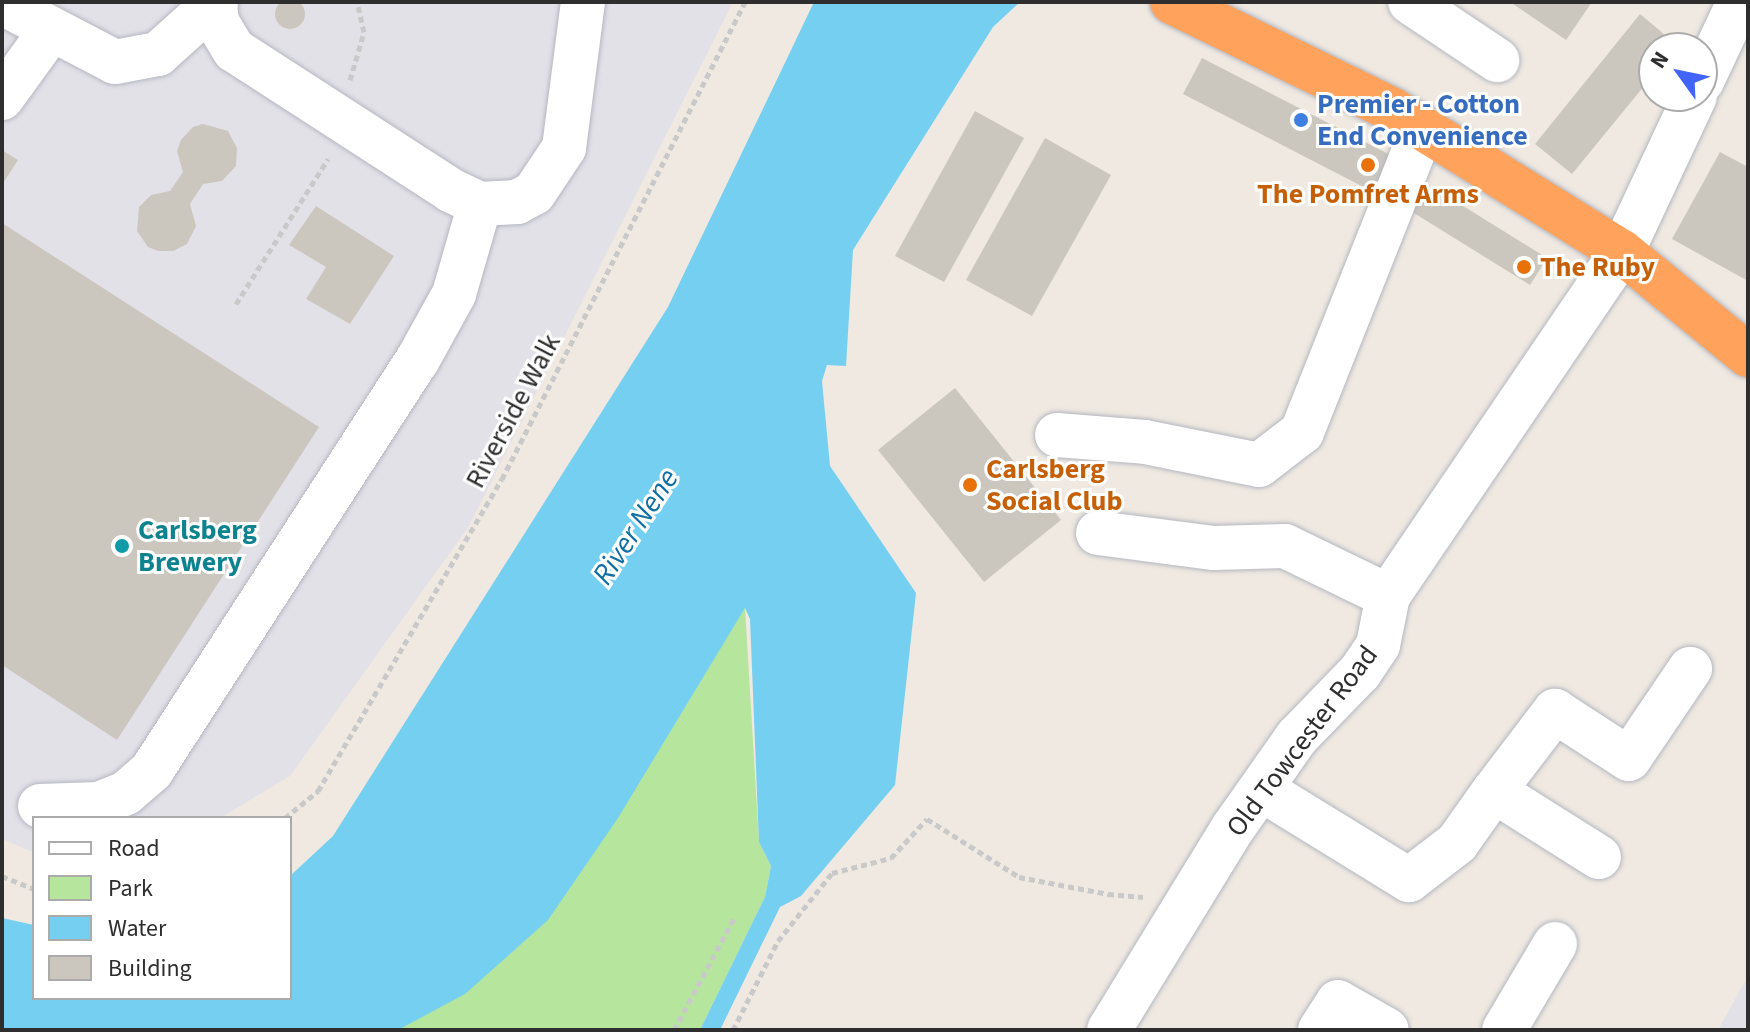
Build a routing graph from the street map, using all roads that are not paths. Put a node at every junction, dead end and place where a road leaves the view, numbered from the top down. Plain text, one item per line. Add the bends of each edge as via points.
1 (583, 2) edge
2 (1172, 2) edge
3 (1410, 2) edge
4 (215, 3) edge
5 (23, 12) edge
6 (1739, 18) edge
7 (1718, 54) edge
8 (1497, 60) dead end
9 (2, 98) edge
10 (1688, 112) edge
11 (1423, 128) junction
12 (480, 204) junction
13 (1622, 252) junction
14 (1748, 355) edge
15 (1057, 435) dead end
16 (1098, 533) dead end
17 (1388, 596) junction
18 (1690, 669) dead end
19 (1261, 789) junction
20 (1494, 791) junction
21 (40, 806) dead end
22 (1599, 857) dead end
23 (1555, 944) dead end
24 (1109, 1030) edge
25 (1320, 1030) edge
26 (1387, 1030) edge
27 (1504, 1030) edge

1 - 12 street via 564,148 534,193 517,202
2 - 11 highway
3 - 8 street
4 - 5 street via 158,54 115,62
4 - 12 street via 223,36 234,50 450,190
5 - 9 street
6 - 7 street
10 - 13 street, Old Towcester Road
11 - 13 highway
11 - 15 street via 1302,432 1259,465 1145,442
12 - 21 street via 454,294 417,361 152,770 126,793 99,804
13 - 14 highway
13 - 17 street, Old Towcester Road
16 - 17 street via 1214,548 1285,546
17 - 19 street, Old Towcester Road via 1378,645 1360,672 1297,737
18 - 20 street via 1629,759 1555,711
19 - 20 street via 1409,880 1457,843
19 - 24 street, Old Towcester Road
20 - 22 street
23 - 27 street
25 - 26 street via 1338,1002

